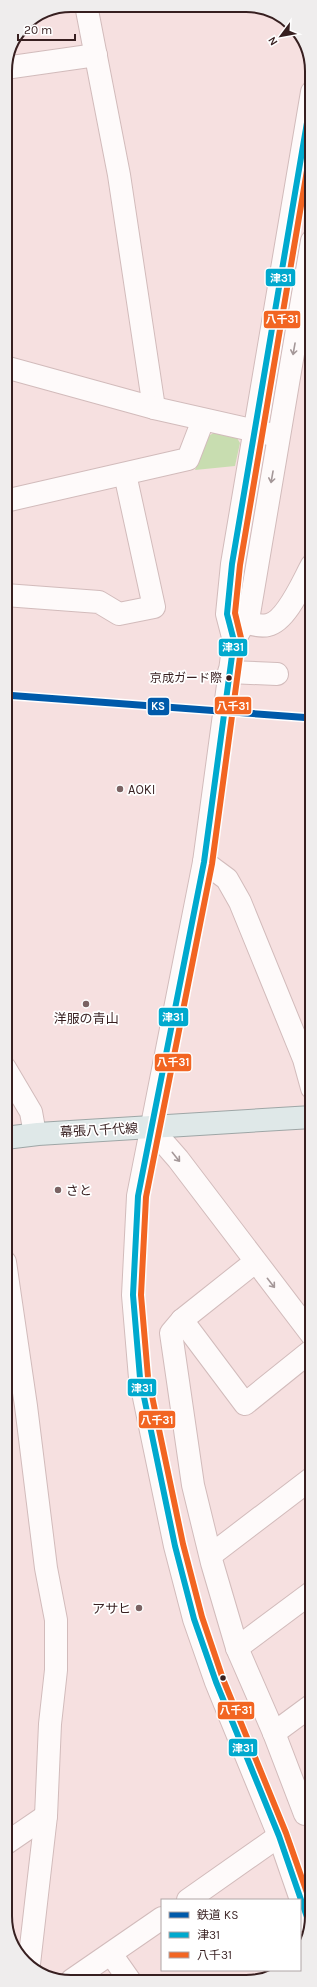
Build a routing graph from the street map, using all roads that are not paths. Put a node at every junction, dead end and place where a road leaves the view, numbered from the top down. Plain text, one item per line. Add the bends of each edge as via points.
1 (87, 12) edge
2 (96, 55) junction
3 (12, 67) edge
4 (305, 134) edge
5 (305, 283) edge
6 (12, 369) edge
7 (154, 408) junction
8 (203, 420) junction
9 (256, 431) junction
10 (279, 437) junction
11 (126, 474) junction
12 (12, 499) edge
13 (305, 577) edge
14 (12, 596) edge
15 (244, 622) junction
16 (234, 641) junction
17 (229, 672) junction
18 (277, 674) dead end
19 (204, 862) junction
20 (305, 1063) edge
21 (12, 1080) edge
22 (305, 1118) edge
23 (150, 1127) junction
24 (35, 1134) junction
25 (12, 1137) edge
26 (255, 1262) junction
27 (12, 1310) edge
28 (182, 1320) junction
29 (305, 1326) edge
30 (305, 1356) edge
31 (305, 1483) edge
32 (210, 1555) junction
33 (305, 1597) edge
34 (237, 1648) junction
35 (305, 1710) edge
36 (274, 1733) junction
37 (305, 1814) edge
38 (46, 1816) junction
39 (278, 1836) junction
40 (12, 1839) edge
41 (189, 1899) edge
42 (300, 1899) edge
43 (301, 1901) edge
44 (305, 1912) edge
45 (161, 1919) edge
46 (111, 1954) junction
47 (30, 1958) edge
48 (80, 1975) edge
49 (126, 1975) edge

1 - 2 street
2 - 3 street
2 - 7 street via 119,175
4 - 9 street
5 -> 10 street
6 - 7 street
7 - 8 street
8 - 9 street
8 - 11 street via 188,459
9 - 10 street
9 - 16 street via 232,564 227,614
10 -> 15 street via 249,614
11 - 12 street
11 - 14 street via 154,607 119,614 98,602
13 - 15 street via 280,619 264,626
15 - 16 street
16 - 17 street
17 - 18 street
17 - 19 street
19 - 20 street via 227,879 240,902
19 - 23 street
21 - 24 street via 31,1112
22 - 23 main road, 幕張八千代線
23 - 24 main road, 幕張八千代線
23 -> 26 street via 178,1159
23 - 39 street via 138,1196 133,1295 140,1378 170,1523 194,1619 216,1682
24 - 25 main road, 幕張八千代線
26 - 28 street
26 -> 29 street
27 - 38 street via 46,1568 56,1620 56,1670 50,1724
28 - 30 street via 245,1404
28 - 32 street via 172,1333 193,1485
31 - 32 street
32 - 34 street
33 - 34 street
34 - 36 street
35 - 36 street
36 - 37 street
38 - 40 street
38 - 47 street
39 - 41 street
39 - 42 street
43 - 44 street
45 - 46 street
46 - 48 street
46 - 49 street

